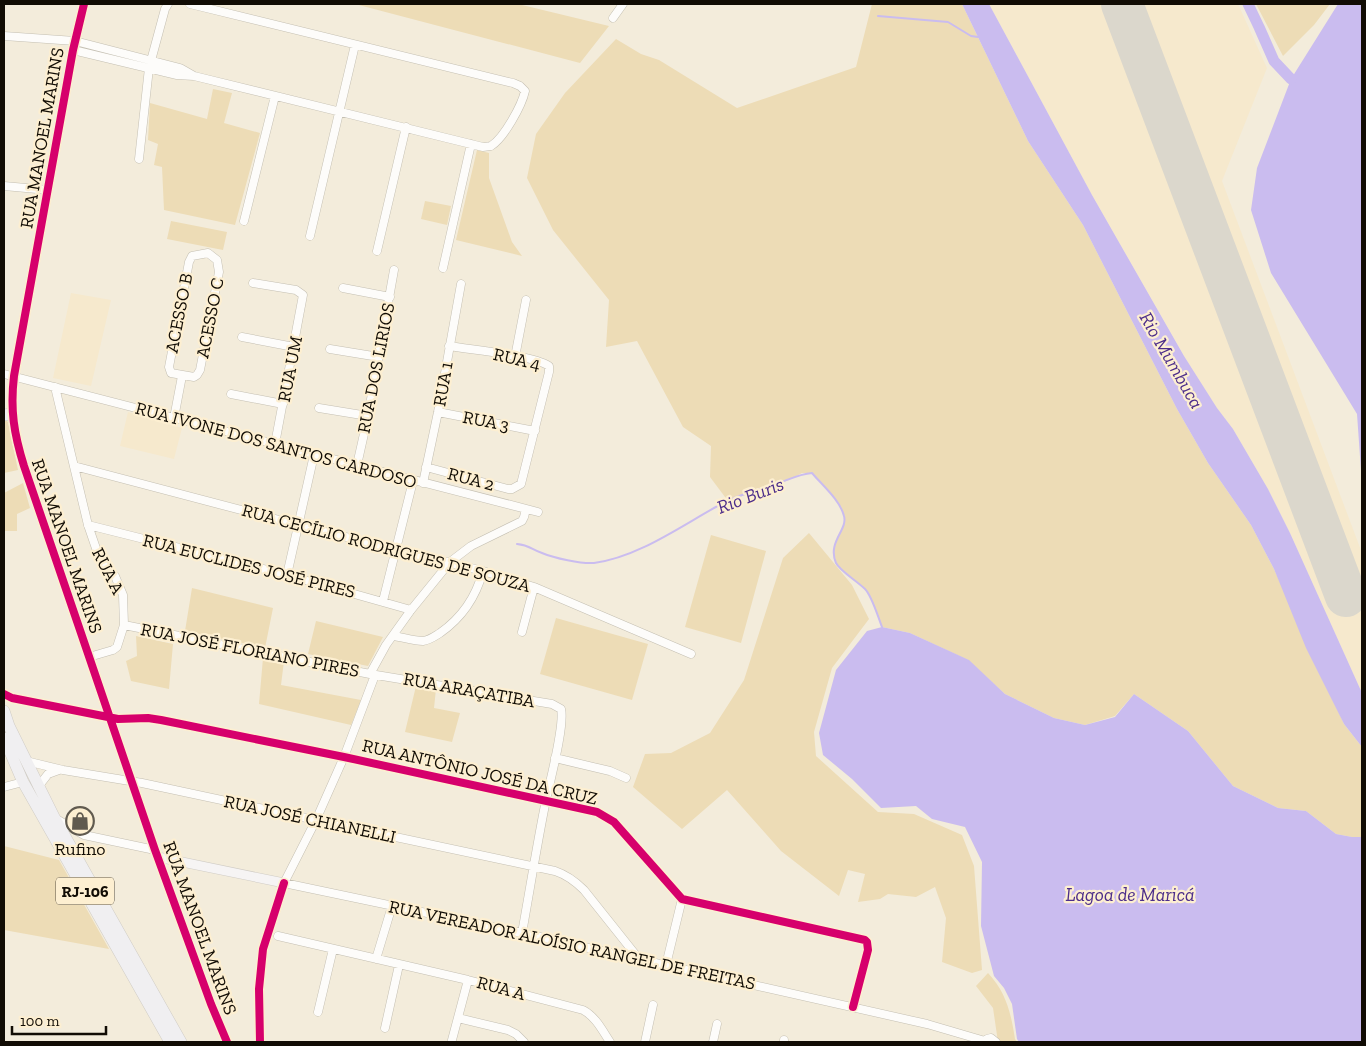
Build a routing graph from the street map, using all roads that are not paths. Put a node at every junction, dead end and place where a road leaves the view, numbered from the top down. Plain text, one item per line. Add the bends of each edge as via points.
1 (84, 4) edge
2 (168, 4) edge
3 (190, 4) edge
4 (623, 4) edge
5 (612, 18) dead end
6 (4, 36) edge
7 (355, 45) junction
8 (74, 46) junction
9 (150, 65) junction
10 (275, 96) junction
11 (340, 111) junction
12 (406, 127) junction
13 (471, 144) junction
14 (139, 159) dead end
15 (4, 186) edge
16 (48, 190) junction
17 (244, 221) dead end
18 (310, 236) dead end
19 (377, 251) dead end
20 (218, 260) joint
21 (443, 268) dead end
22 (394, 270) dead end
23 (253, 283) dead end
24 (461, 284) dead end
25 (343, 288) dead end
26 (390, 297) junction
27 (526, 300) dead end
28 (242, 337) dead end
29 (449, 346) junction
30 (294, 347) junction
31 (330, 349) dead end
32 (379, 357) junction
33 (515, 357) junction
34 (4, 374) edge
35 (14, 376) junction
36 (182, 376) junction
37 (55, 387) junction
38 (231, 394) dead end
39 (283, 404) junction
40 (319, 408) dead end
41 (438, 412) junction
42 (8, 414) edge
43 (368, 416) junction
44 (174, 418) junction
45 (535, 431) junction
46 (275, 444) junction
47 (314, 455) junction
48 (74, 466) junction
49 (358, 466) junction
50 (426, 467) junction
51 (413, 481) junction
52 (422, 483) junction
53 (526, 509) junction
54 (538, 512) dead end
55 (298, 524) junction
56 (88, 525) junction
57 (397, 548) junction
58 (450, 562) junction
59 (483, 571) junction
60 (287, 575) junction
61 (534, 587) junction
62 (384, 601) junction
63 (411, 610) junction
64 (124, 625) junction
65 (522, 632) dead end
66 (392, 636) junction
67 (691, 654) dead end
68 (89, 657) junction
69 (373, 674) junction
70 (4, 694) edge
71 (12, 698) junction
72 (4, 709) edge
73 (109, 717) junction
74 (4, 738) edge
75 (344, 757) junction
76 (555, 758) junction
77 (26, 761) junction
78 (63, 770) junction
79 (626, 778) dead end
80 (131, 781) junction
81 (23, 782) junction
82 (4, 787) edge
83 (38, 787) junction
84 (546, 801) junction
85 (54, 817) junction
86 (316, 820) junction
87 (84, 835) junction
88 (73, 852) junction
89 (156, 853) junction
90 (534, 866) junction
91 (284, 883) junction
92 (682, 899) junction
93 (392, 906) junction
94 (522, 933) junction
95 (278, 936) dead end
96 (333, 949) junction
97 (376, 959) junction
98 (639, 959) junction
99 (399, 965) junction
100 (666, 966) junction
101 (468, 980) junction
102 (653, 1005) dead end
103 (853, 1008) junction
104 (318, 1012) dead end
105 (458, 1018) junction
106 (718, 1024) dead end
107 (385, 1028) dead end
108 (452, 1040) dead end
109 (985, 1041) edge
110 (170, 1042) edge
111 (181, 1042) edge
112 (226, 1042) edge
113 (260, 1042) edge
114 (524, 1042) edge
115 (610, 1042) edge
116 (645, 1042) edge
117 (714, 1042) edge
118 (996, 1042) edge

1 - 8 main road, RUA MANOEL MARINS
2 - 9 street
3 - 7 street
4 - 5 street
6 - 8 street
7 - 11 street
7 - 13 street via 520,86 525,91 524,98 505,132 491,146
8 - 9 street
8 - 9 street via 92,54
8 - 16 main road, RUA MANOEL MARINS
9 - 10 street via 177,75 194,76
9 - 14 street
10 - 11 street
10 - 17 street
11 - 12 street
11 - 18 street
12 - 13 street
12 - 19 street
13 - 21 street
15 - 16 street
16 - 35 main road, RUA MANOEL MARINS
20 - 36 street, ACESSO C via 219,272 197,375
20 - 36 street, ACESSO B via 208,253 192,256 170,370 171,374
22 - 26 street, RUA DOS LIRIOS
23 - 30 street, RUA UM via 302,293
24 - 29 street, RUA 1
25 - 26 street
26 - 32 street, RUA DOS LIRIOS
27 - 33 street
28 - 30 street
29 - 33 street, RUA 4
29 - 41 street, RUA 1
30 - 39 street, RUA UM
31 - 32 street
32 - 43 street, RUA DOS LIRIOS
33 - 45 street, RUA 4 via 543,363 550,369
34 - 35 street, RUA IVONE DOS SANTOS CARDOSO
35 - 37 street, RUA IVONE DOS SANTOS CARDOSO
35 - 42 main road, RUA MANOEL MARINS
36 - 44 street
37 - 44 street, RUA IVONE DOS SANTOS CARDOSO
37 - 48 street, RUA A
38 - 39 street
39 - 46 street, RUA UM
40 - 43 street
41 - 45 street, RUA 3
41 - 50 street, RUA 1
42 - 68 main road, RUA MANOEL MARINS
43 - 49 street, RUA DOS LIRIOS
44 - 46 street, RUA IVONE DOS SANTOS CARDOSO
45 - 50 street, RUA 2 via 521,484 517,487 508,488
46 - 47 street, RUA IVONE DOS SANTOS CARDOSO
47 - 49 street, RUA IVONE DOS SANTOS CARDOSO
47 - 55 street
48 - 55 street, RUA CECÍLIO RODRIGUES DE SOUZA
48 - 56 street, RUA A
49 - 51 street, RUA IVONE DOS SANTOS CARDOSO
50 - 52 street, RUA 1
51 - 52 street, RUA IVONE DOS SANTOS CARDOSO
51 - 57 street
52 - 53 street, RUA IVONE DOS SANTOS CARDOSO
53 - 54 street, RUA IVONE DOS SANTOS CARDOSO
53 - 58 street via 518,524 471,546
55 - 57 street, RUA CECÍLIO RODRIGUES DE SOUZA
55 - 60 street
56 - 60 street, RUA EUCLIDES JOSÉ PIRES
56 - 64 street, RUA A via 100,560 119,583
57 - 58 street, RUA CECÍLIO RODRIGUES DE SOUZA
57 - 62 street
58 - 59 street, RUA CECÍLIO RODRIGUES DE SOUZA
58 - 63 street
59 - 61 street, RUA CECÍLIO RODRIGUES DE SOUZA
59 - 66 street via 471,602 439,633 424,641
60 - 62 street, RUA EUCLIDES JOSÉ PIRES
61 - 65 street
61 - 67 street, RUA CECÍLIO RODRIGUES DE SOUZA
62 - 63 street, RUA EUCLIDES JOSÉ PIRES
63 - 66 street
64 - 68 street, RUA A via 117,647
64 - 69 street, RUA JOSÉ FLORIANO PIRES
66 - 69 street via 376,661
68 - 73 main road, RUA MANOEL MARINS
69 - 75 street
69 - 76 street, RUA ARAÇATIBA via 552,704 560,709 562,718
70 - 71 street
71 - 72 street
71 - 73 street, RUA ANTÔNIO JOSÉ DA CRUZ
72 - 77 highway, RJ-106
73 - 75 street, RUA ANTÔNIO JOSÉ DA CRUZ via 148,718
73 - 80 main road, RUA MANOEL MARINS
74 - 81 highway, RJ-106
75 - 84 street, RUA ANTÔNIO JOSÉ DA CRUZ
75 - 86 street
76 - 79 street
76 - 84 street
77 - 78 street, RUA JOSÉ CHIANELLI
77 - 83 highway, RJ-106
78 - 80 street, RUA JOSÉ CHIANELLI
78 - 83 street via 48,774
80 - 86 street, RUA JOSÉ CHIANELLI
80 - 89 main road, RUA MANOEL MARINS
81 - 82 street
81 - 110 highway, RJ-106
83 - 85 highway, RJ-106
84 - 90 street
84 - 92 street, RUA ANTÔNIO JOSÉ DA CRUZ via 586,808 606,816
85 - 87 street
85 - 88 highway, RJ-106
86 - 90 street, RUA JOSÉ CHIANELLI
86 - 91 street
87 - 88 street
87 - 89 street
88 - 111 highway, RJ-106
89 - 91 main road, RUA VEREADOR ALOÍSIO RANGEL DE FREITAS
89 - 112 main road, RUA MANOEL MARINS
90 - 94 street
90 - 98 street, RUA JOSÉ CHIANELLI via 556,871 574,880
91 - 93 street, RUA VEREADOR ALOÍSIO RANGEL DE FREITAS
91 - 113 main road via 262,955
92 - 100 street
92 - 103 street via 865,940 868,950
93 - 94 street, RUA VEREADOR ALOÍSIO RANGEL DE FREITAS
93 - 97 street
94 - 98 street, RUA VEREADOR ALOÍSIO RANGEL DE FREITAS
95 - 96 street, RUA A
96 - 97 street, RUA A
96 - 104 street
97 - 99 street, RUA A
98 - 100 street, RUA VEREADOR ALOÍSIO RANGEL DE FREITAS
99 - 101 street, RUA A
99 - 107 street
100 - 103 street, RUA VEREADOR ALOÍSIO RANGEL DE FREITAS
101 - 105 street
101 - 115 street, RUA A via 583,1010 600,1026
102 - 116 street
103 - 109 street, RUA VEREADOR ALOÍSIO RANGEL DE FREITAS
105 - 108 street
105 - 114 street via 508,1030
106 - 117 street
109 - 118 street, RUA VEREADOR ALOÍSIO RANGEL DE FREITAS via 991,1038

